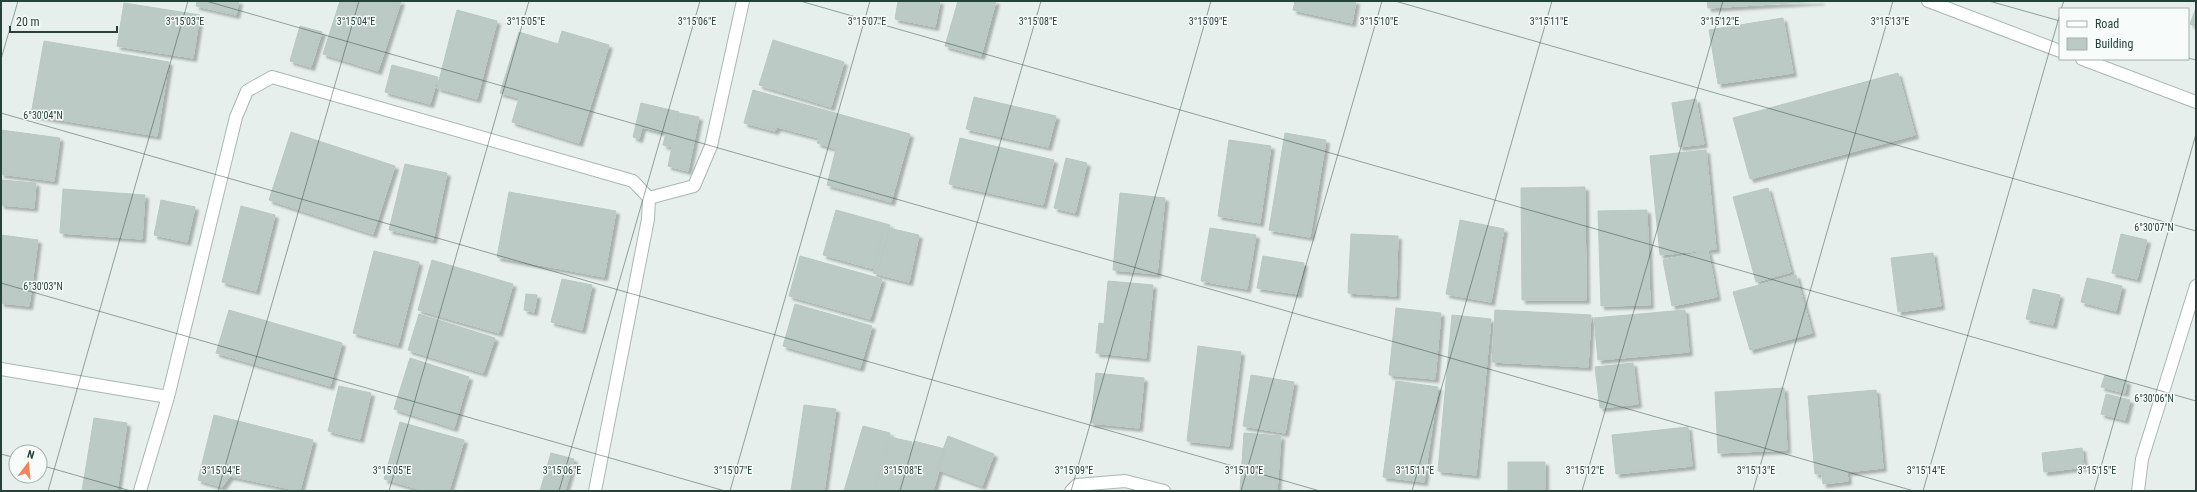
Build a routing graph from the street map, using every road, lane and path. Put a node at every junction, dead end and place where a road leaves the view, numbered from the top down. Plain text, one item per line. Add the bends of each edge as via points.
1 (743, 1) edge
2 (1928, 1) edge
3 (2059, 51) edge
4 (2085, 60) edge
5 (2196, 102) edge
6 (649, 198) junction
7 (2196, 286) edge
8 (1, 369) edge
9 (168, 397) junction
10 (140, 491) edge
11 (595, 491) edge
12 (1071, 491) edge
13 (1164, 491) edge
14 (2138, 491) edge

1 - 6 street via 711,146 694,186
2 - 3 street
4 - 5 street
6 - 9 street via 634,181 272,77 247,91 236,117
6 - 11 street via 648,219
7 - 14 street via 2142,459
8 - 9 street
9 - 10 street
12 - 13 street via 1077,485 1125,481

